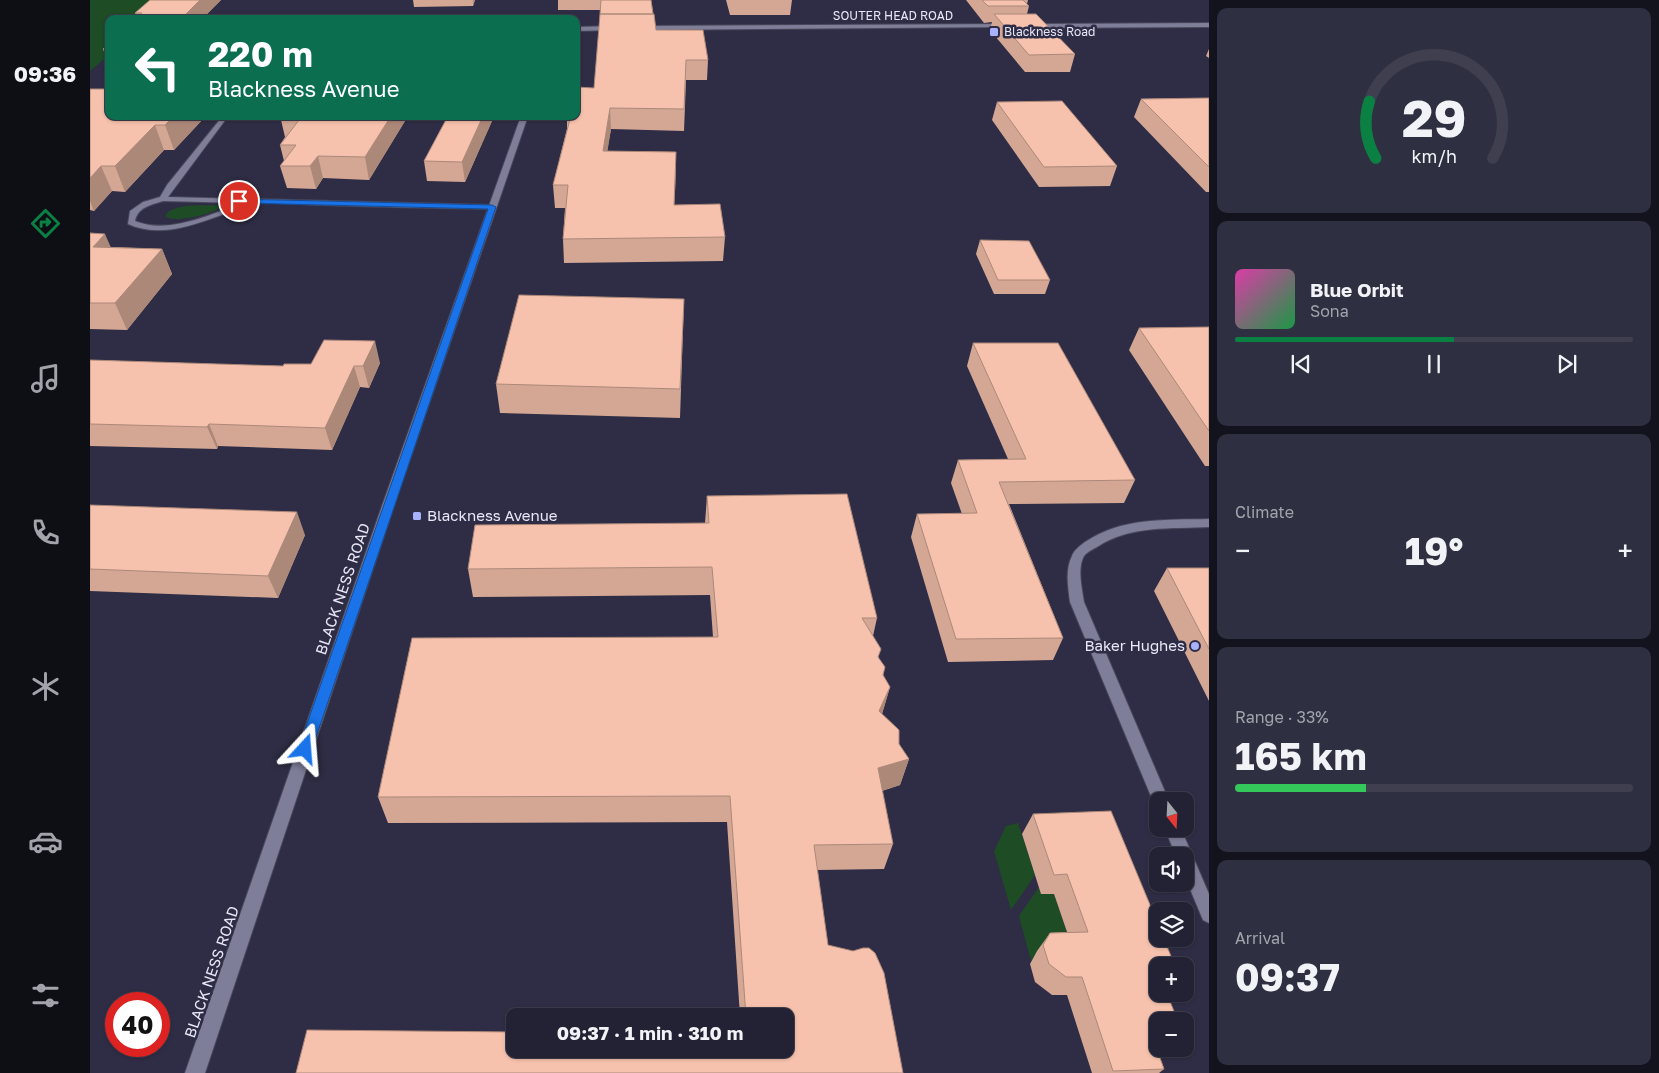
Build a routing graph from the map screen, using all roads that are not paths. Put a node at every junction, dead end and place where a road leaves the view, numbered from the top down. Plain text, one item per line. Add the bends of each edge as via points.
1 (1209, 24) edge
2 (1010, 26) edge
3 (1020, 26) edge
4 (625, 28) edge
5 (635, 28) edge
6 (580, 29) edge
7 (222, 120) edge
8 (524, 120) edge
9 (163, 199) junction
10 (258, 201) junction
11 (492, 207) junction
12 (1209, 523) edge
13 (1157, 792) edge
14 (1194, 878) edge
15 (1209, 914) edge
16 (195, 1073) edge

1 - 3 street
2 - 5 street, SOUTER HEAD ROAD
4 - 6 street
7 - 9 street
8 - 11 street, BLACK NESS ROAD
9 - 10 street
9 - 10 street via 139,208 133,213 131,222 142,228 168,227
10 - 11 street
11 - 16 street, BLACK NESS ROAD
12 - 13 street via 1144,526 1116,531 1094,541 1078,554 1074,576 1077,602
14 - 15 street

